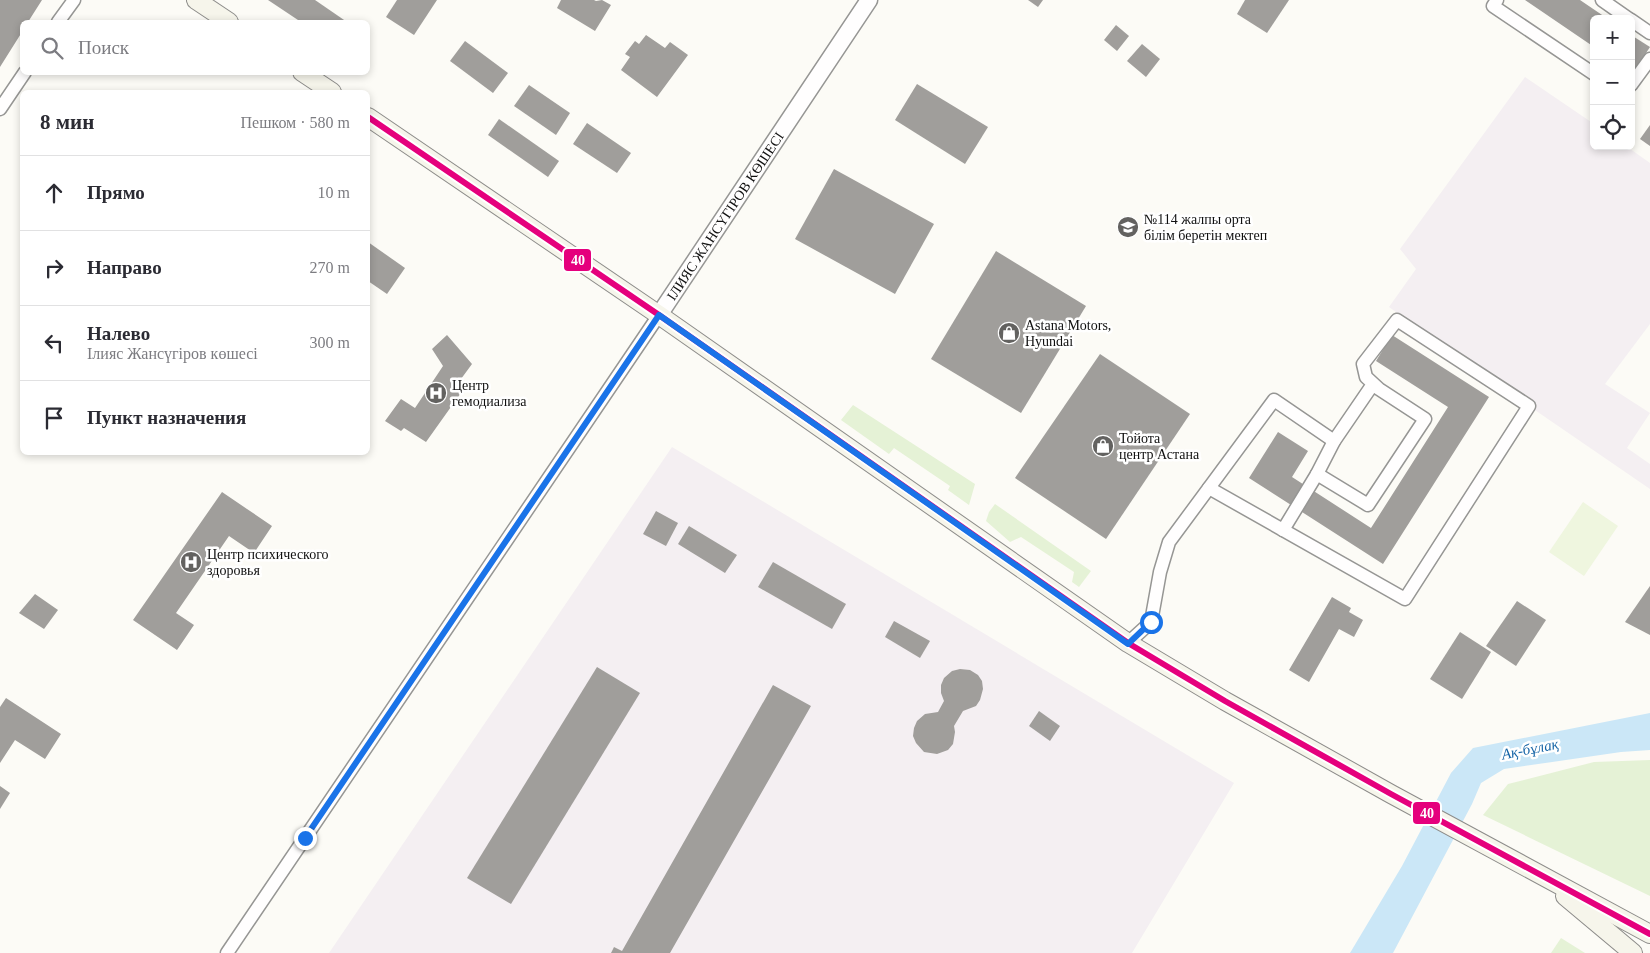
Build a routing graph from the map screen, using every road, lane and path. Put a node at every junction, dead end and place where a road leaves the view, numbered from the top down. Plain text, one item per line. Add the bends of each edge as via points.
1 (74, 0) edge
2 (196, 0) edge
3 (869, 0) edge
4 (1497, 0) edge
5 (1602, 0) edge
6 (1624, 15) edge
7 (59, 20) edge
8 (226, 20) edge
9 (1635, 22) edge
10 (1650, 33) edge
11 (1650, 59) edge
12 (1590, 71) edge
13 (23, 75) edge
14 (306, 75) edge
15 (1635, 80) edge
16 (329, 90) edge
17 (0, 109) edge
18 (370, 118) edge
19 (659, 315) junction
20 (1373, 384) junction
21 (1334, 441) junction
22 (1318, 474) junction
23 (1209, 488) junction
24 (1283, 530) junction
25 (1128, 644) junction
26 (1542, 877) junction
27 (1621, 918) junction
28 (1650, 926) edge
29 (1650, 934) edge
30 (227, 953) edge
31 (1633, 953) edge

1 - 7 street
2 - 8 main road
3 - 19 street, ІЛИЯС ЖАНСҮГІРОВ КӨШЕСІ
4 - 12 street via 1493,6
5 - 6 street
9 - 10 street
11 - 15 street
13 - 17 street
14 - 16 main road
18 - 19 main road
19 - 25 main road
19 - 30 street, ІЛИЯС ЖАНСҮГІРОВ КӨШЕСІ
20 - 21 street
20 - 22 street via 1425,419 1368,505
20 - 24 street via 1366,377 1364,364 1397,320 1529,406 1405,598
21 - 22 street
21 - 23 street via 1274,400
22 - 24 street
23 - 24 street
23 - 25 street via 1169,542 1151,622
25 - 26 main road via 1224,701
26 - 27 main road
26 - 31 main road
27 - 28 main road
27 - 29 main road

